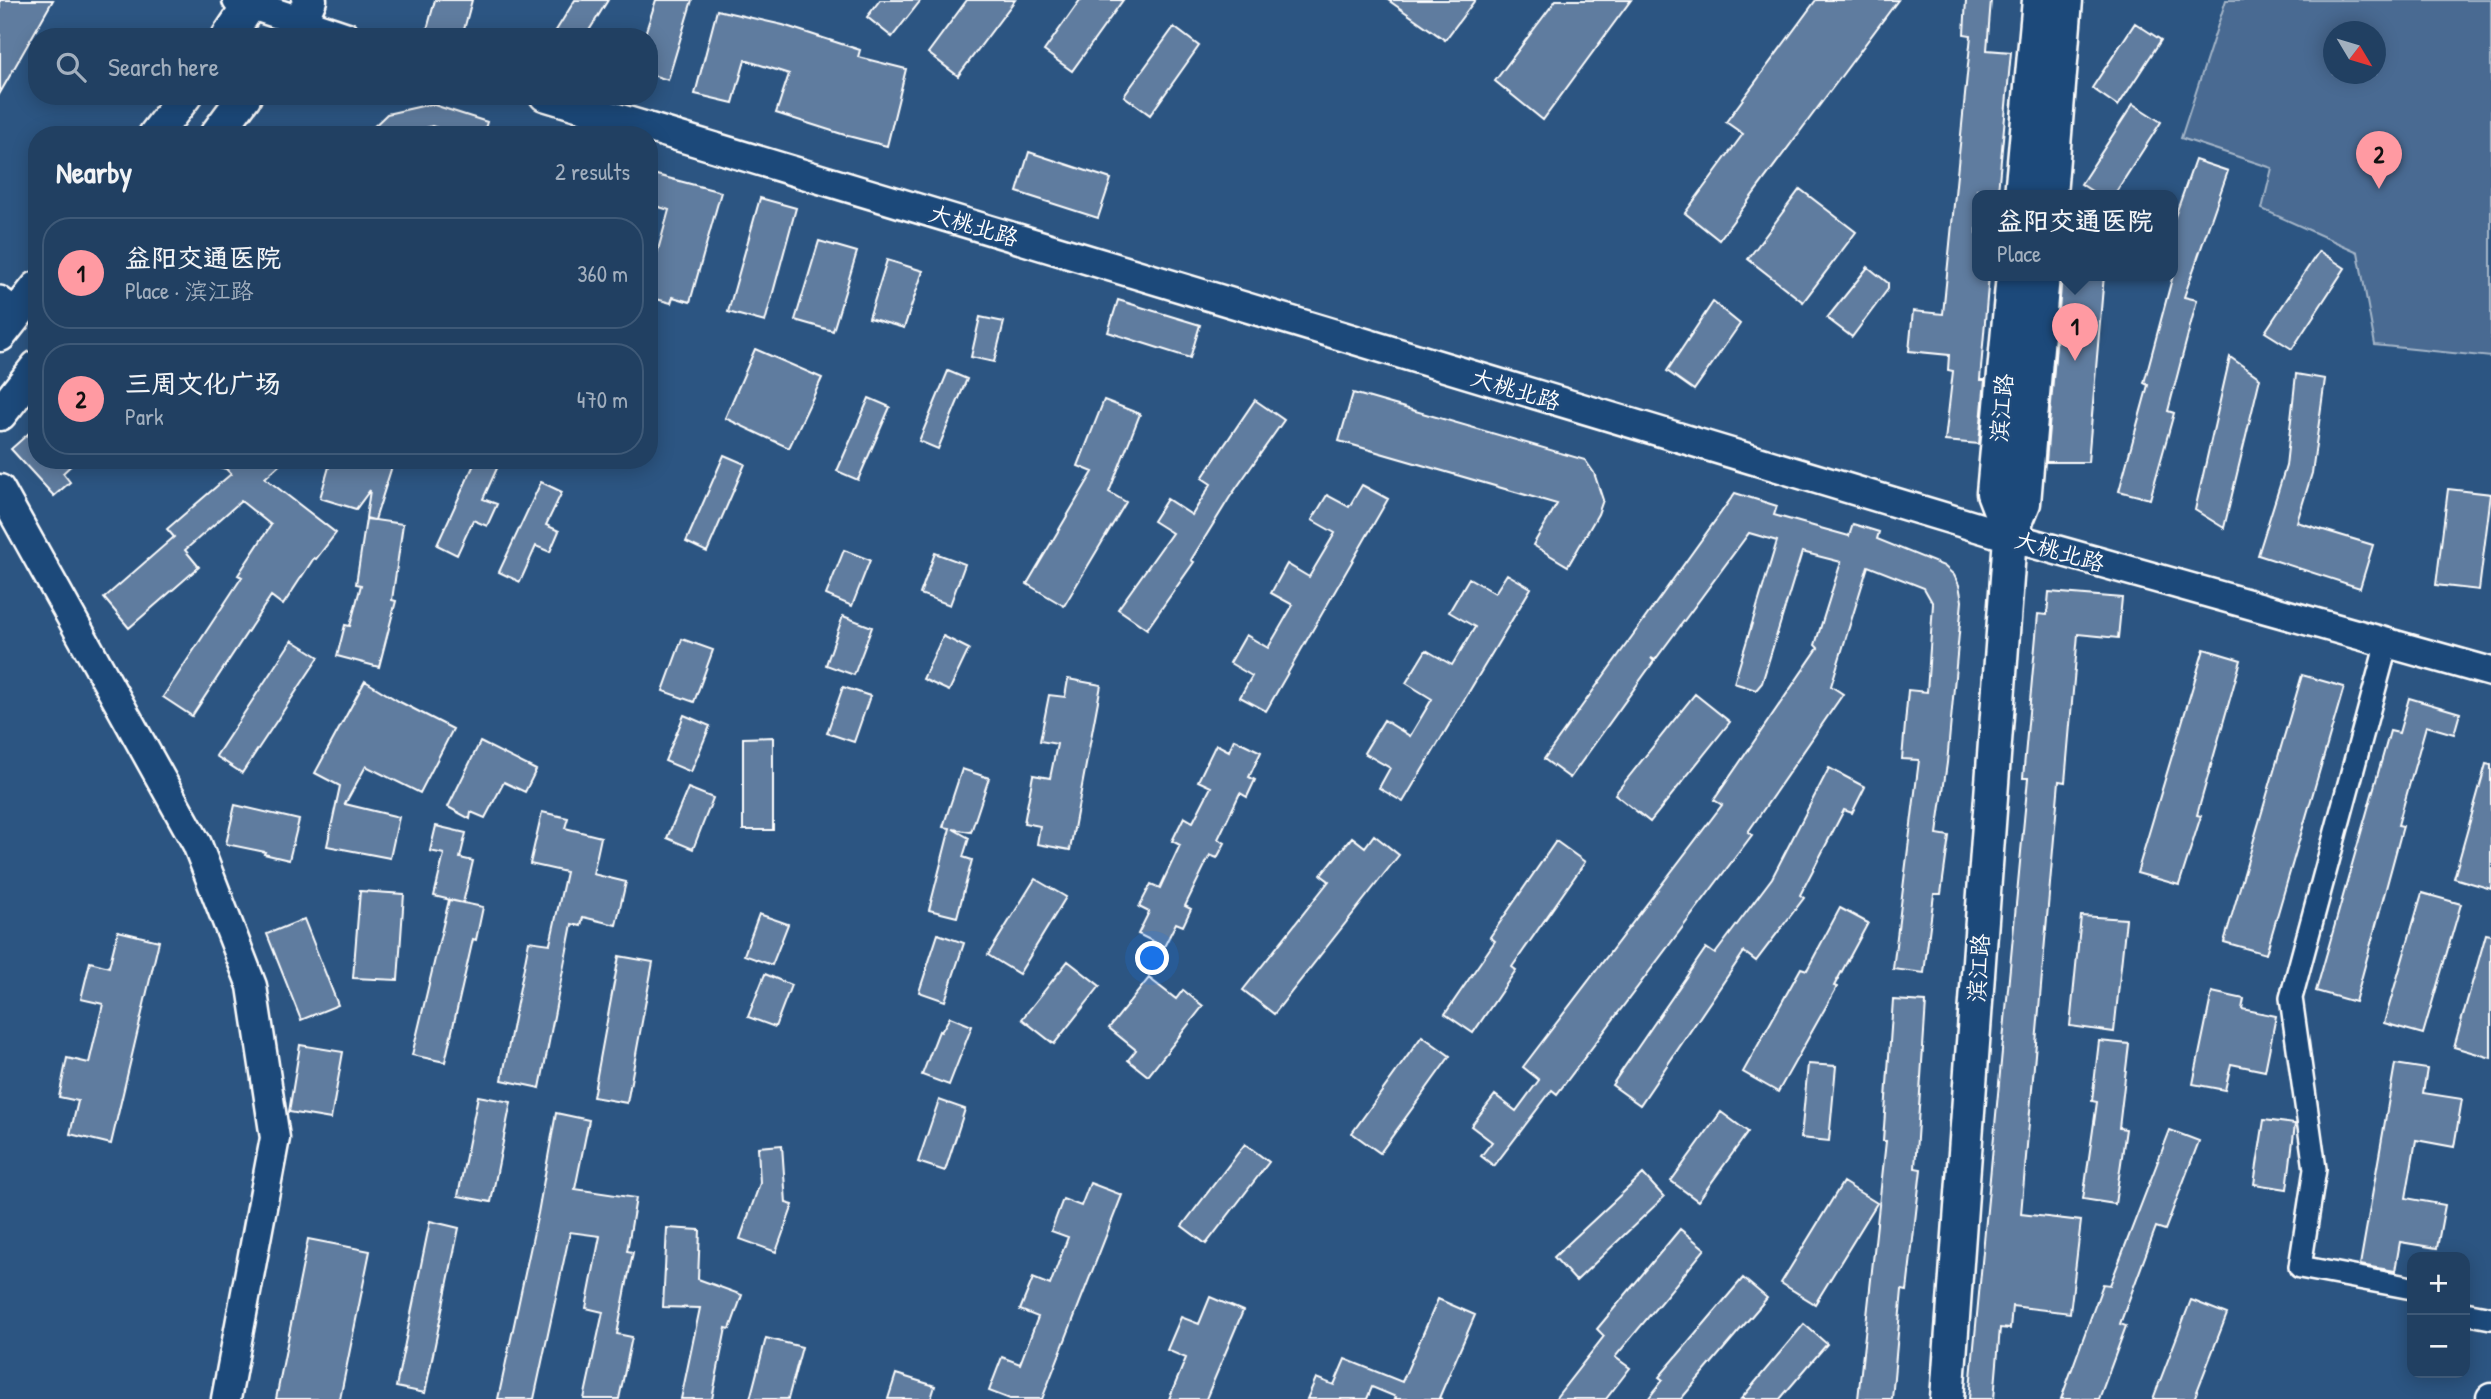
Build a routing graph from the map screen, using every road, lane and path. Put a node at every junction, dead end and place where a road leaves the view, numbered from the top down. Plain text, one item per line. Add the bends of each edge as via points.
1 (2039, 0) edge
2 (2066, 0) edge
3 (247, 2) edge
4 (300, 20) edge
5 (233, 28) edge
6 (322, 28) edge
7 (178, 105) edge
8 (238, 105) edge
9 (574, 105) edge
10 (162, 126) edge
11 (223, 126) edge
12 (644, 126) edge
13 (658, 130) edge
14 (2021, 190) edge
15 (2050, 190) edge
16 (2012, 281) edge
17 (2042, 281) edge
18 (28, 378) edge
19 (0, 414) edge
20 (0, 489) edge
21 (2010, 537) junction
22 (2387, 643) junction
23 (2491, 672) edge
24 (2407, 1287) edge
25 (2470, 1314) edge
26 (2491, 1318) edge
27 (226, 1399) edge
28 (1947, 1399) edge

1 - 14 main road
2 - 15 main road
3 - 4 street
3 - 5 main road
4 - 6 street
7 - 10 main road
8 - 11 main road
9 - 12 street, 大桃北路
13 - 21 street, 大桃北路
16 - 21 main road, 滨江路 via 1993,493
17 - 21 main road, 滨江路 via 2024,503
18 - 19 main road
20 - 27 street via 197,844 252,986 275,1138
21 - 22 street, 大桃北路
21 - 28 main road, 滨江路
22 - 23 street, 大桃北路
22 - 24 street via 2291,998 2315,1169 2300,1267
25 - 26 street

